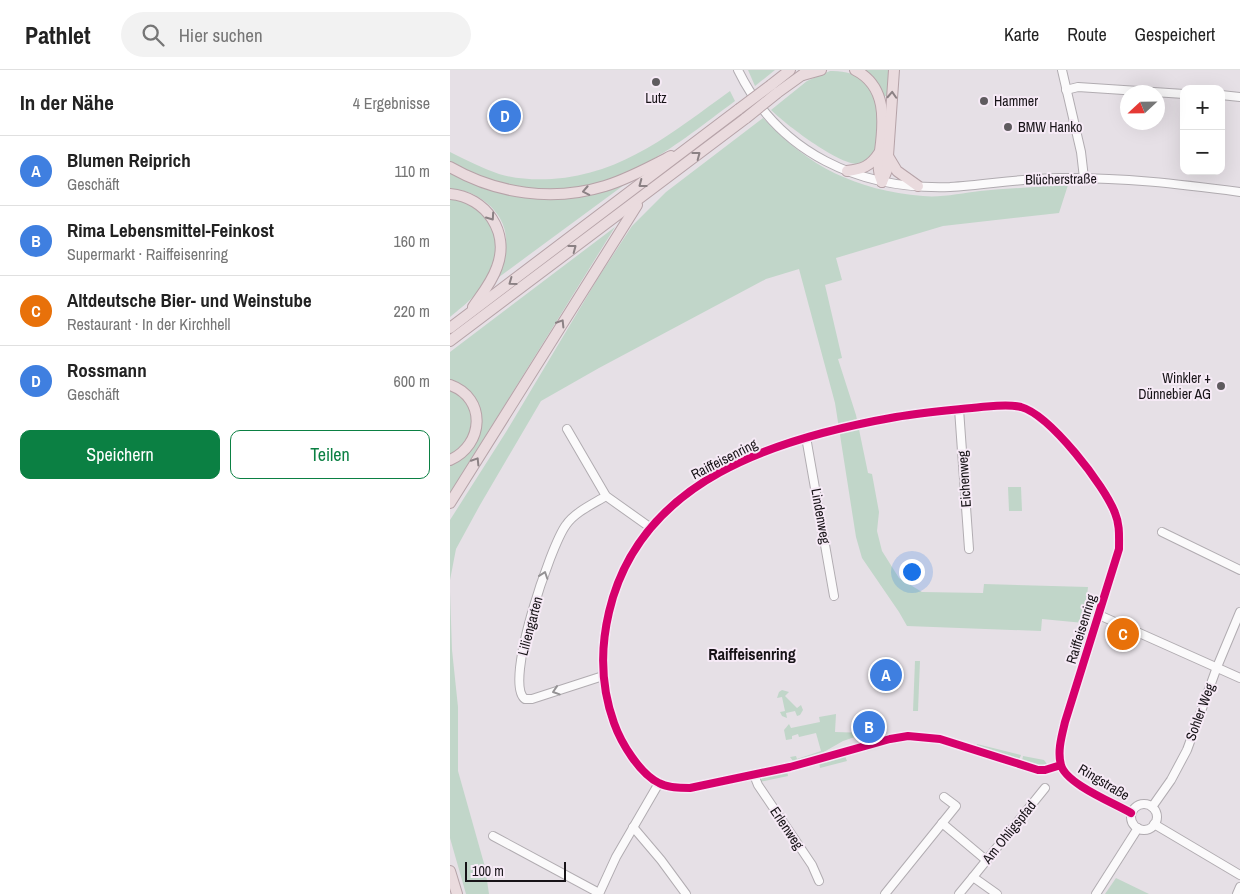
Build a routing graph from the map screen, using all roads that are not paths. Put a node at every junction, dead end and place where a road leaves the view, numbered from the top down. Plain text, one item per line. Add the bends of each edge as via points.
1 (738, 70) edge
2 (790, 70) edge
3 (821, 70) edge
4 (855, 70) edge
5 (894, 70) edge
6 (1062, 70) edge
7 (805, 73) edge
8 (1066, 90) junction
9 (1180, 94) edge
10 (1225, 96) edge
11 (1240, 97) edge
12 (694, 144) junction
13 (884, 153) junction
14 (450, 167) edge
15 (847, 171) junction
16 (1084, 178) junction
17 (882, 182) junction
18 (918, 186) junction
19 (1240, 192) edge
20 (450, 194) edge
21 (644, 195) junction
22 (467, 315) junction
23 (450, 328) edge
24 (450, 341) edge
25 (450, 385) edge
26 (959, 409) junction
27 (567, 428) dead end
28 (806, 437) junction
29 (450, 460) edge
30 (606, 496) junction
31 (450, 503) edge
32 (651, 528) junction
33 (1162, 532) dead end
34 (969, 549) dead end
35 (1240, 570) edge
36 (834, 596) dead end
37 (1240, 612) edge
38 (1099, 615) junction
39 (1217, 666) junction
40 (603, 676) junction
41 (1240, 678) edge
42 (1061, 765) junction
43 (1065, 773) joint
44 (754, 775) junction
45 (659, 783) junction
46 (1045, 788) dead end
47 (944, 797) dead end
48 (1152, 807) junction
49 (1131, 813) junction
50 (942, 823) junction
51 (1154, 824) junction
52 (633, 828) junction
53 (1138, 828) junction
54 (493, 836) dead end
55 (986, 860) junction
56 (450, 871) edge
57 (1240, 875) edge
58 (973, 877) junction
59 (819, 881) dead end
60 (1240, 887) edge
61 (599, 893) edge
62 (456, 894) edge
63 (686, 894) edge
64 (885, 894) edge
65 (958, 894) edge
66 (997, 894) edge
67 (1096, 894) edge
68 (1237, 894) edge

1 - 15 street, Blücherstraße via 757,103 785,133 818,157
2 - 12 highway, bridge
3 - 7 highway
4 - 13 highway via 871,81 878,94
13 -> 5 highway
6 - 8 street
21 -> 7 highway, bridge
8 - 9 street via 1078,87
8 - 16 street
10 - 11 street
12 -> 14 highway via 622,180 569,194 503,189
12 -> 22 highway
13 - 15 highway via 869,165
13 - 17 highway via 878,169
13 - 18 highway via 897,171
15 - 17 street, Blücherstraße
16 - 18 street, Blücherstraße
16 - 19 street, Blücherstraße via 1156,181
17 - 18 street, Blücherstraße
20 -> 22 highway via 465,197 484,209 496,226 501,243 497,268
24 -> 21 highway
31 -> 21 highway
22 - 23 highway
25 - 29 highway via 467,396 477,421 470,445
26 - 28 street, Raiffeisenring via 889,418
26 - 34 street, Eichenweg
26 - 38 street, Raiffeisenring via 1012,406 1037,414 1094,477 1109,499 1120,531 1119,549
27 - 30 street
28 - 32 street, Raiffeisenring via 764,451 709,478 681,497
28 - 36 street, Lindenweg
30 - 32 street
40 -> 30 street, Liliengarten via 532,700 520,694 519,671 525,637 545,572 562,531 573,518
32 - 40 street, Raiffeisenring via 615,589 606,623
33 - 35 street
37 - 39 street, Sohler Weg
38 - 39 street
38 - 42 street, Raiffeisenring via 1065,722
39 - 41 street
39 - 48 street, Sohler Weg via 1186,750
40 - 45 street, Raiffeisenring via 608,705 622,740 639,766
42 - 43 street, Raiffeisenring
42 - 44 street, Raiffeisenring via 1038,770 940,740 908,736
43 - 49 street, Ringstraße via 1075,782
44 - 45 street, Raiffeisenring via 690,788
44 - 59 street, Erlenweg
45 - 52 street
46 - 55 street, Am Ohligspfad
47 - 50 street via 956,806
48 - 49 street via 1143,804
48 - 51 street via 1156,815
49 - 53 street via 1132,822
50 - 55 street
50 - 64 street
51 - 53 street via 1147,829
51 - 57 street
52 - 61 street
52 - 63 street
53 - 67 street
54 - 61 street
55 - 58 street, Am Ohligspfad
56 - 62 highway
58 - 65 street, Am Ohligspfad
58 - 66 street, Am Ohligspfad
60 - 68 street

